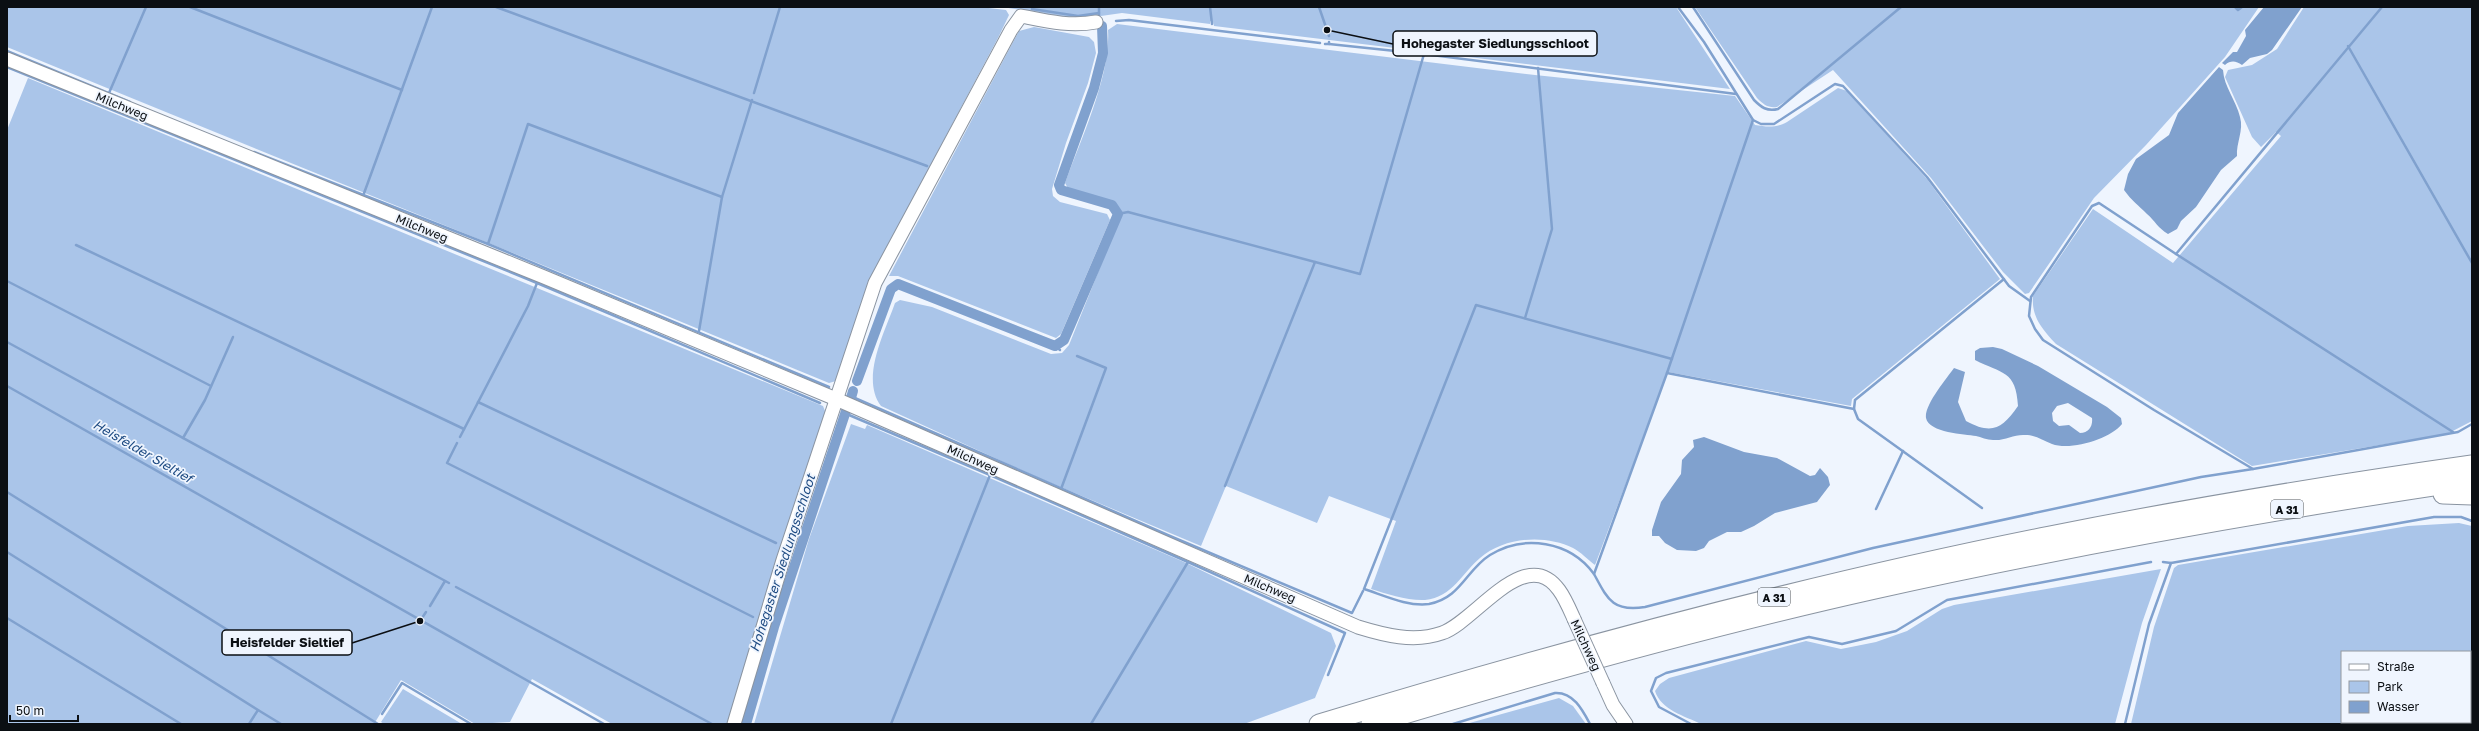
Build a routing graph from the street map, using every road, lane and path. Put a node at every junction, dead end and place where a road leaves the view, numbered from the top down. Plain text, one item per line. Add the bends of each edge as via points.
1 (1096, 22) dead end
2 (7, 59) edge
3 (836, 399) junction
4 (2472, 454) edge
5 (2472, 465) edge
6 (2415, 473) junction
7 (2472, 480) edge
8 (2404, 491) junction
9 (2472, 495) edge
10 (734, 724) edge
11 (1319, 724) edge
12 (1371, 724) edge
13 (1626, 724) edge

1 - 3 street via 1066,24 1021,16 1011,30 875,283 844,382
2 - 3 street, Milchweg via 537,274
3 - 10 street via 783,560
3 - 13 street, Milchweg, bridge via 1358,627 1384,635 1412,638 1442,633 1464,621 1508,582 1535,575 1549,580 1559,589 1613,705
4 - 6 highway via 2428,464
5 - 6 highway, A 31
6 - 11 highway, A 31 via 2255,498 2049,536 1824,585 1610,639
7 - 8 highway, A 31
8 - 9 highway via 2425,496 2457,493
8 - 12 highway, A 31 via 2141,534 1872,590 1586,661

